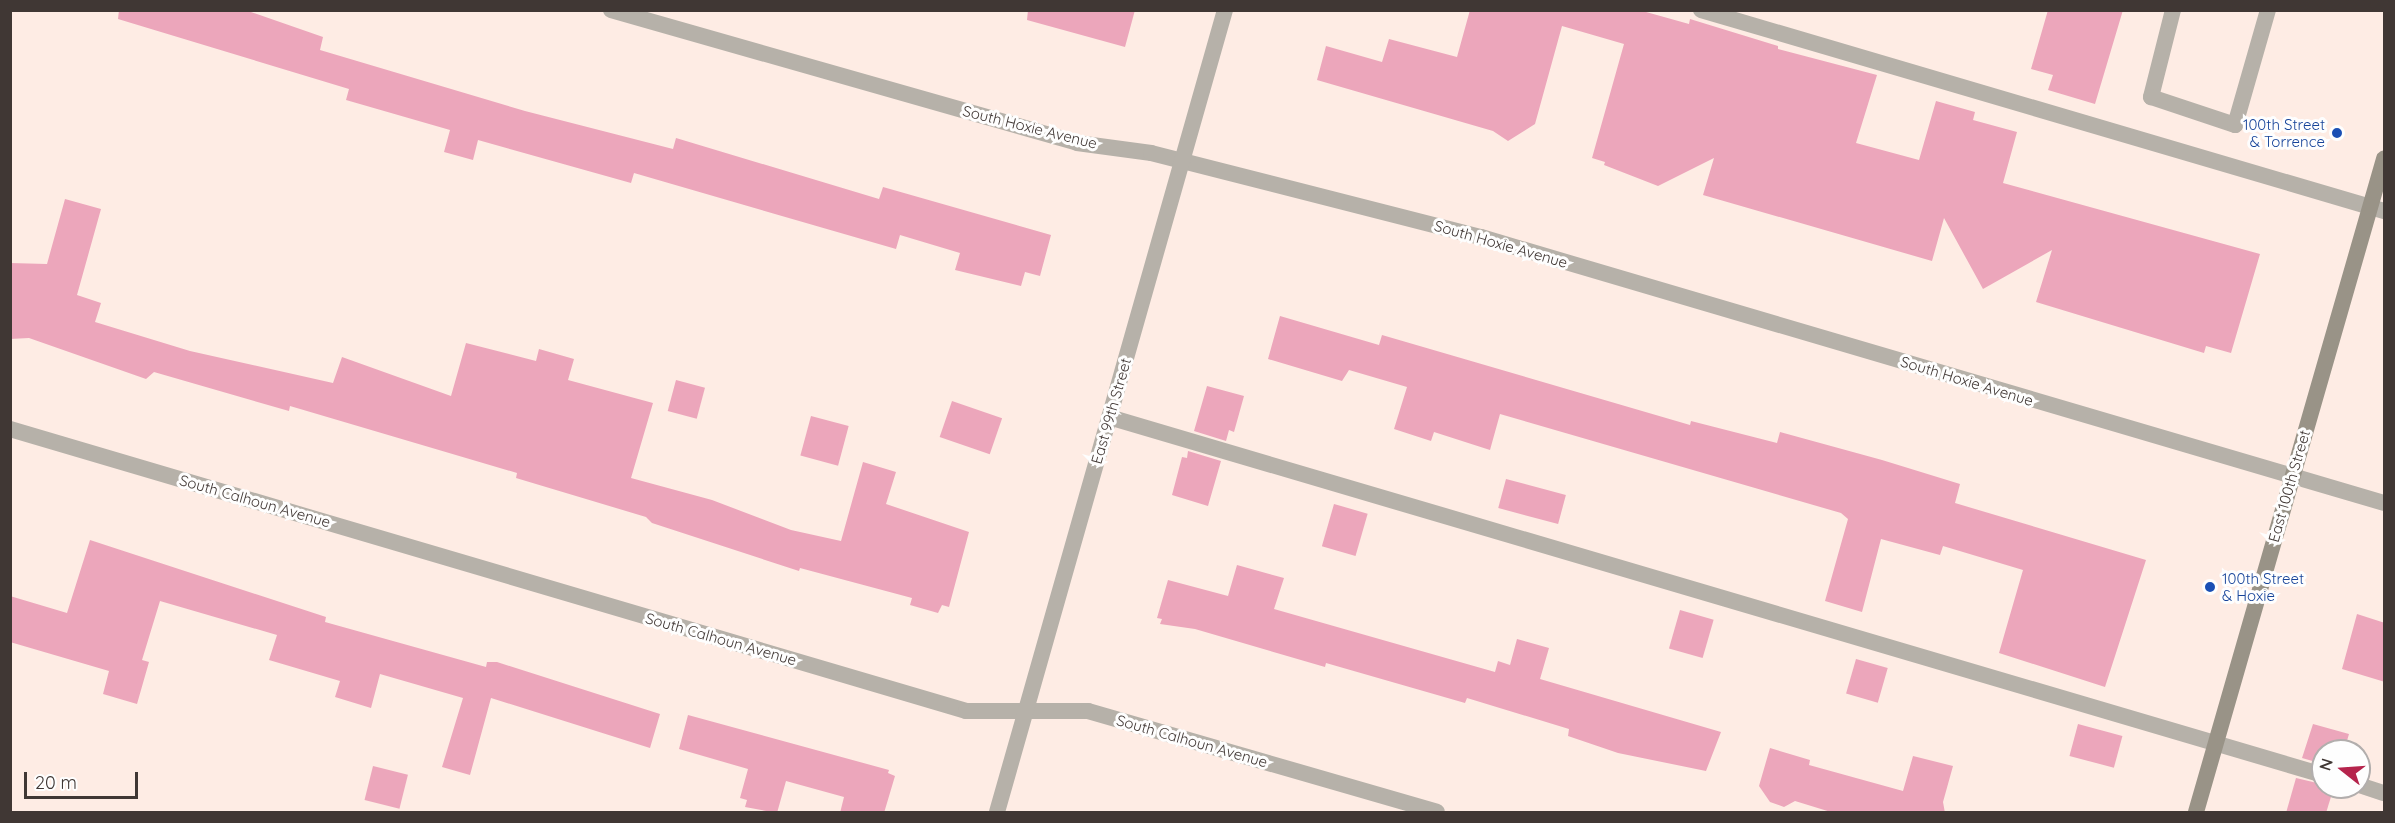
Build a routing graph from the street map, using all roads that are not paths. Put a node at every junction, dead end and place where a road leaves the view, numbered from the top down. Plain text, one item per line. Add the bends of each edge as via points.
1 (611, 10) edge
2 (1225, 10) edge
3 (1701, 10) edge
4 (2173, 10) edge
5 (2268, 10) edge
6 (2385, 159) edge
7 (1182, 162) junction
8 (2377, 209) edge
9 (1109, 417) junction
10 (10, 429) edge
11 (2292, 476) junction
12 (2385, 504) edge
13 (1026, 711) junction
14 (2215, 743) junction
15 (2311, 771) edge
16 (997, 813) edge
17 (1437, 813) edge
18 (2196, 813) edge

1 - 7 street, South Hoxie Avenue via 1077,143
2 - 7 street, East 99th Street
3 - 8 street
4 - 5 street via 2151,97 2235,125
6 - 8 main road, East 100th Street
7 - 9 street, East 99th Street
7 - 11 street, South Hoxie Avenue via 1480,237
8 - 11 main road, East 100th Street
9 - 13 street, East 99th Street
9 - 14 street
10 - 13 street, South Calhoun Avenue via 966,711
11 - 12 street, South Hoxie Avenue
11 - 14 main road, East 100th Street
13 - 16 street, East 99th Street
13 - 17 street, South Calhoun Avenue via 1088,711
14 - 15 street
14 - 18 main road, East 100th Street

